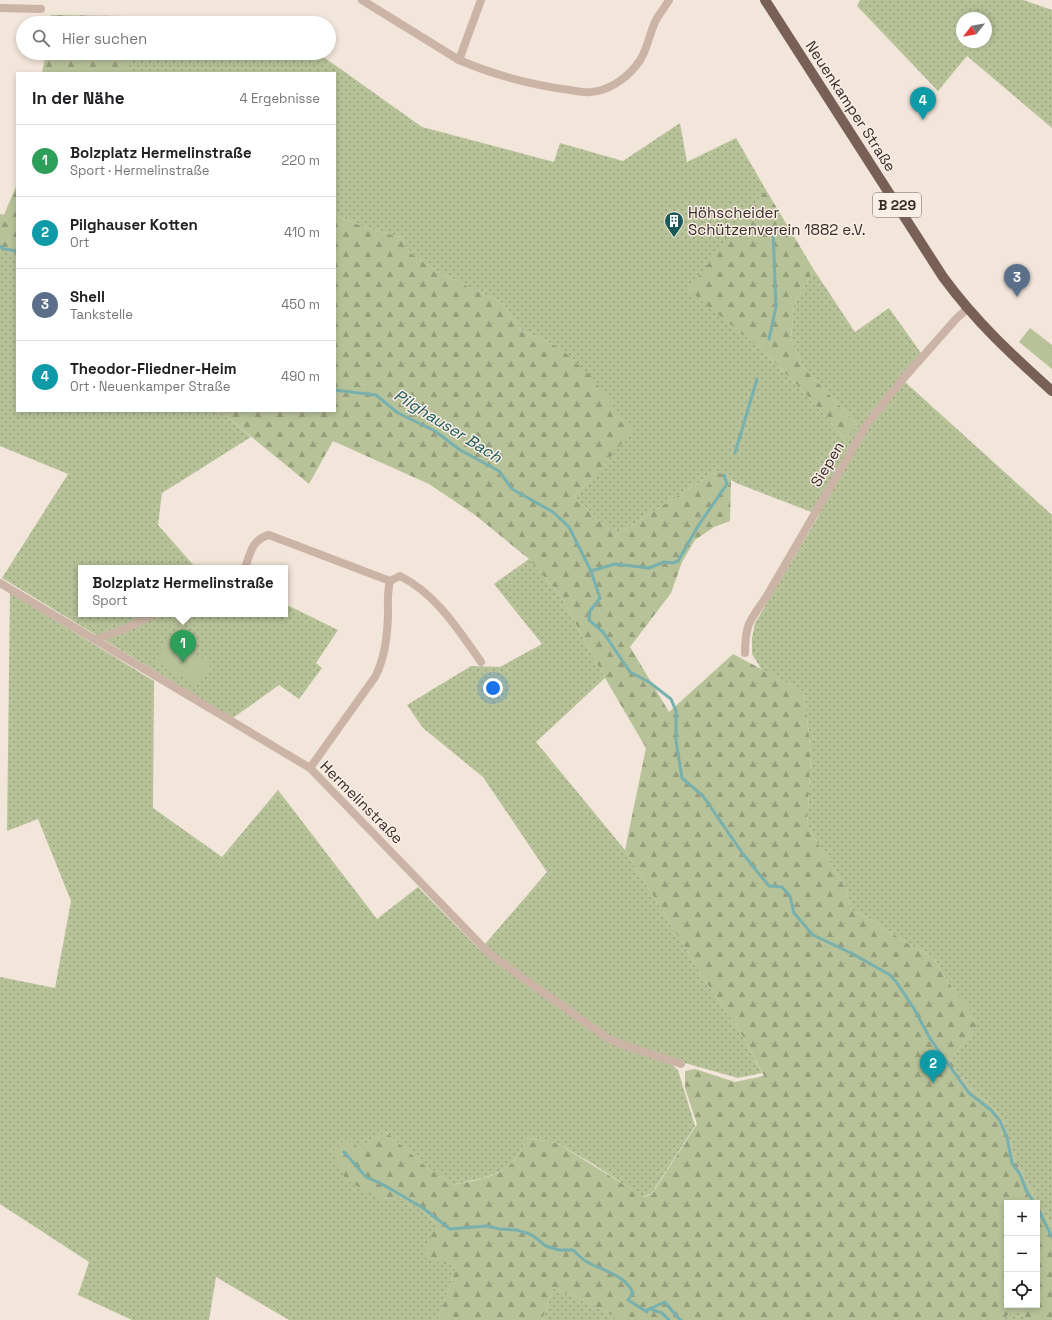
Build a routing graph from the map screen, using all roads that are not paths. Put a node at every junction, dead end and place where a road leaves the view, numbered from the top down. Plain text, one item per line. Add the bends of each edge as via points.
1 (362, 0) edge
2 (481, 0) edge
3 (669, 0) edge
4 (765, 0) edge
5 (0, 8) edge
6 (41, 9) dead end
7 (459, 60) junction
8 (967, 309) junction
9 (1052, 391) edge
10 (246, 565) edge
11 (390, 581) junction
12 (0, 583) edge
13 (147, 617) edge
14 (96, 639) junction
15 (745, 654) dead end
16 (481, 662) dead end
17 (310, 768) junction
18 (681, 1064) dead end

1 - 7 street
2 - 7 street
3 - 7 street via 656,21 636,66 624,78 601,90 591,92 561,89 503,76
4 - 8 main road, Neuenkamper Straße / B 229 via 943,277
5 - 6 street
8 - 9 main road, Neuenkamper Straße / B 229 via 1007,351
8 - 15 street, Siepen via 902,380 867,424 765,599 750,620
10 - 11 street via 257,540 268,534
11 - 16 street via 400,576 421,588 443,610
11 - 17 street via 387,599 387,640 381,666
12 - 14 street, Hermelinstraße
13 - 14 street via 116,633
14 - 17 street, Hermelinstraße
17 - 18 street, Hermelinstraße via 496,958 609,1039

